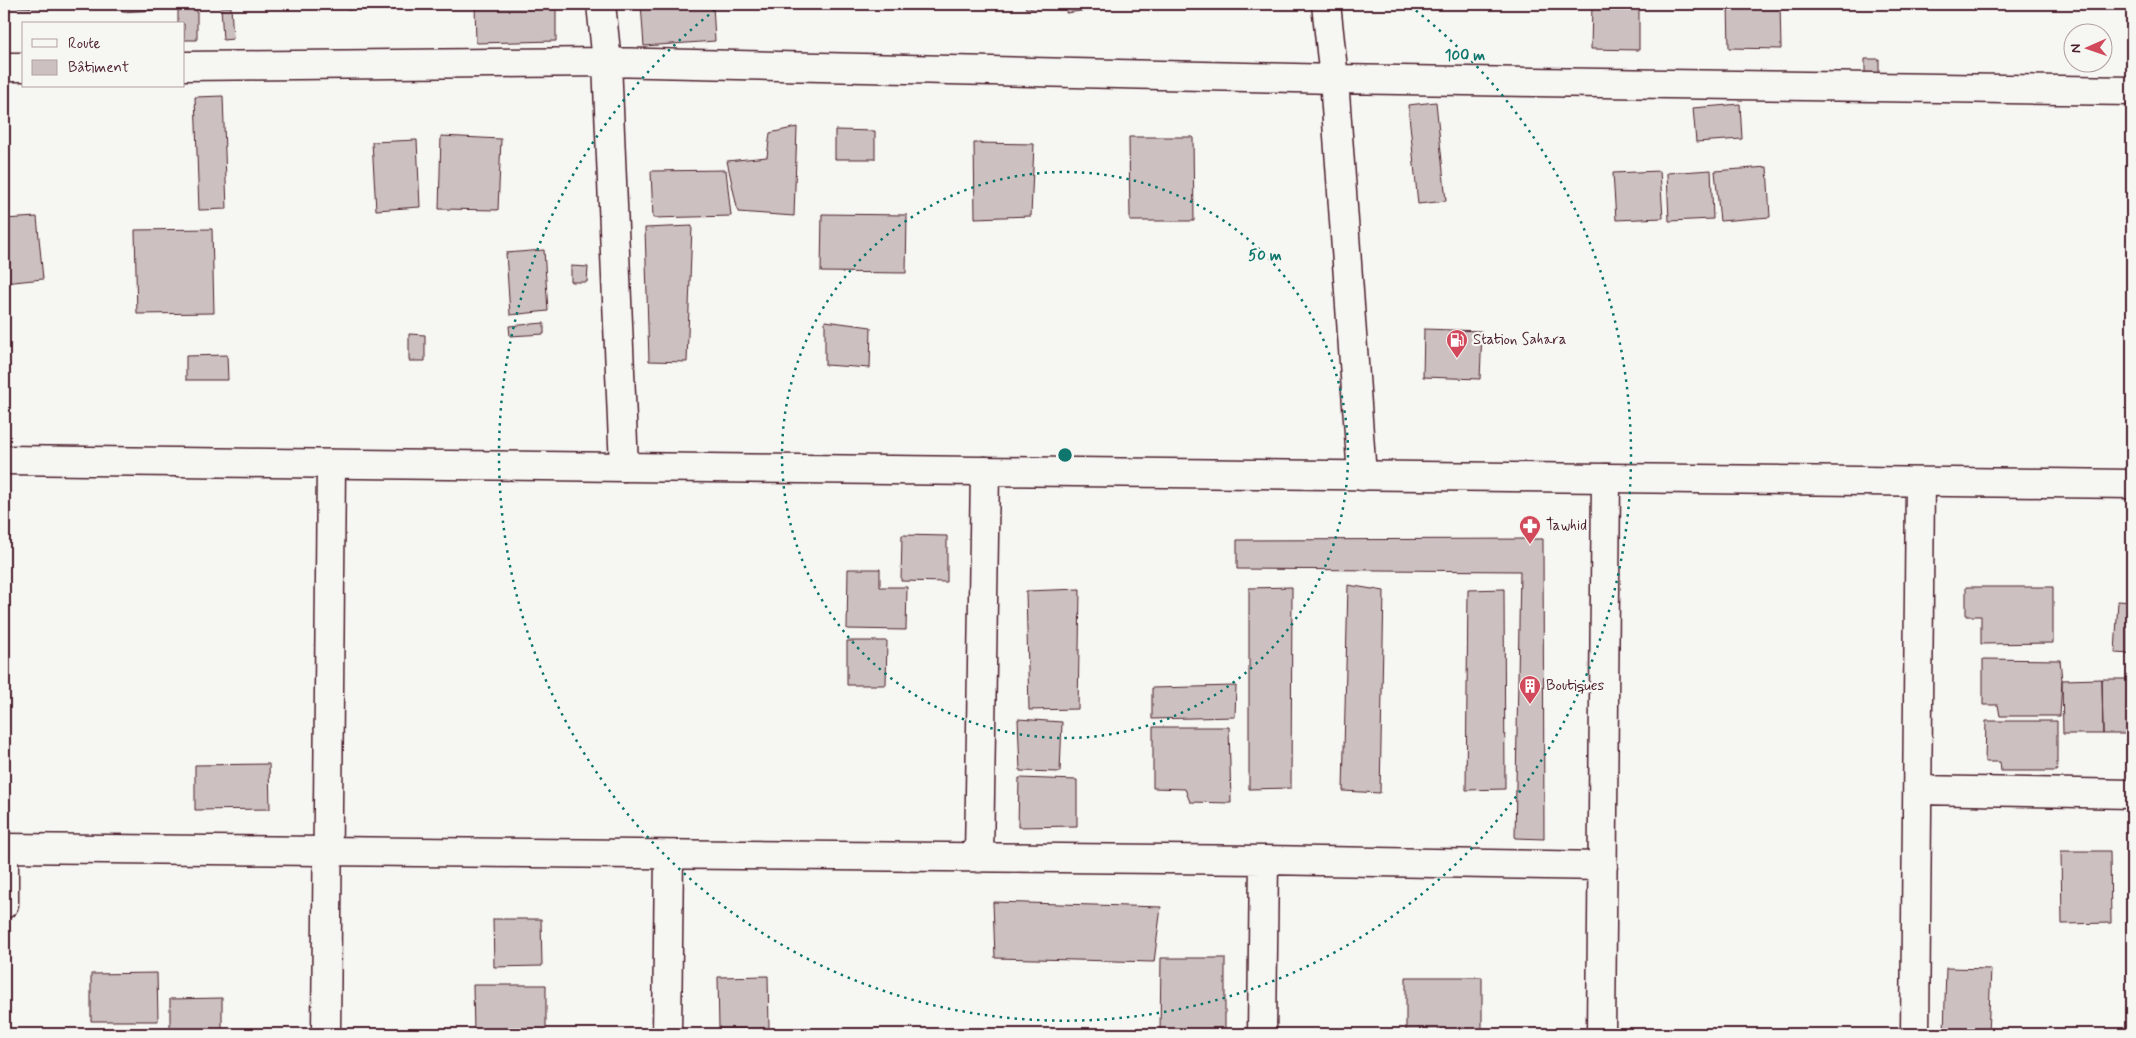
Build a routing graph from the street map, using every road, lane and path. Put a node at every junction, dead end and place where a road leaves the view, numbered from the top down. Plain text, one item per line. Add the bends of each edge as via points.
1 (601, 4) edge
2 (1326, 4) edge
3 (607, 62) junction
4 (185, 66) edge
5 (4, 67) edge
6 (22, 67) edge
7 (1334, 79) junction
8 (2132, 91) edge
9 (4, 460) edge
10 (332, 464) junction
11 (624, 467) junction
12 (985, 471) junction
13 (1362, 476) junction
14 (1606, 478) junction
15 (1920, 482) junction
16 (2132, 484) edge
17 (1918, 790) junction
18 (2132, 794) edge
19 (4, 848) edge
20 (328, 851) junction
21 (669, 855) junction
22 (979, 858) junction
23 (1264, 860) junction
24 (1602, 866) junction
25 (4, 904) edge
26 (326, 1034) edge
27 (667, 1034) edge
28 (1262, 1034) edge
29 (1601, 1034) edge
30 (1915, 1034) edge

1 - 3 street
2 - 7 street
3 - 4 street
3 - 7 street
3 - 11 street
5 - 6 street
7 - 8 street
7 - 13 street
9 - 10 street
10 - 11 street
10 - 20 street
11 - 12 street
12 - 13 street
12 - 22 street
13 - 14 street
14 - 15 street
14 - 24 street
15 - 16 street
15 - 17 street
17 - 18 street
17 - 30 street
19 - 20 street
19 - 25 street
20 - 21 street
20 - 26 street
21 - 22 street
21 - 27 street
22 - 23 street
23 - 24 street
23 - 28 street
24 - 29 street

